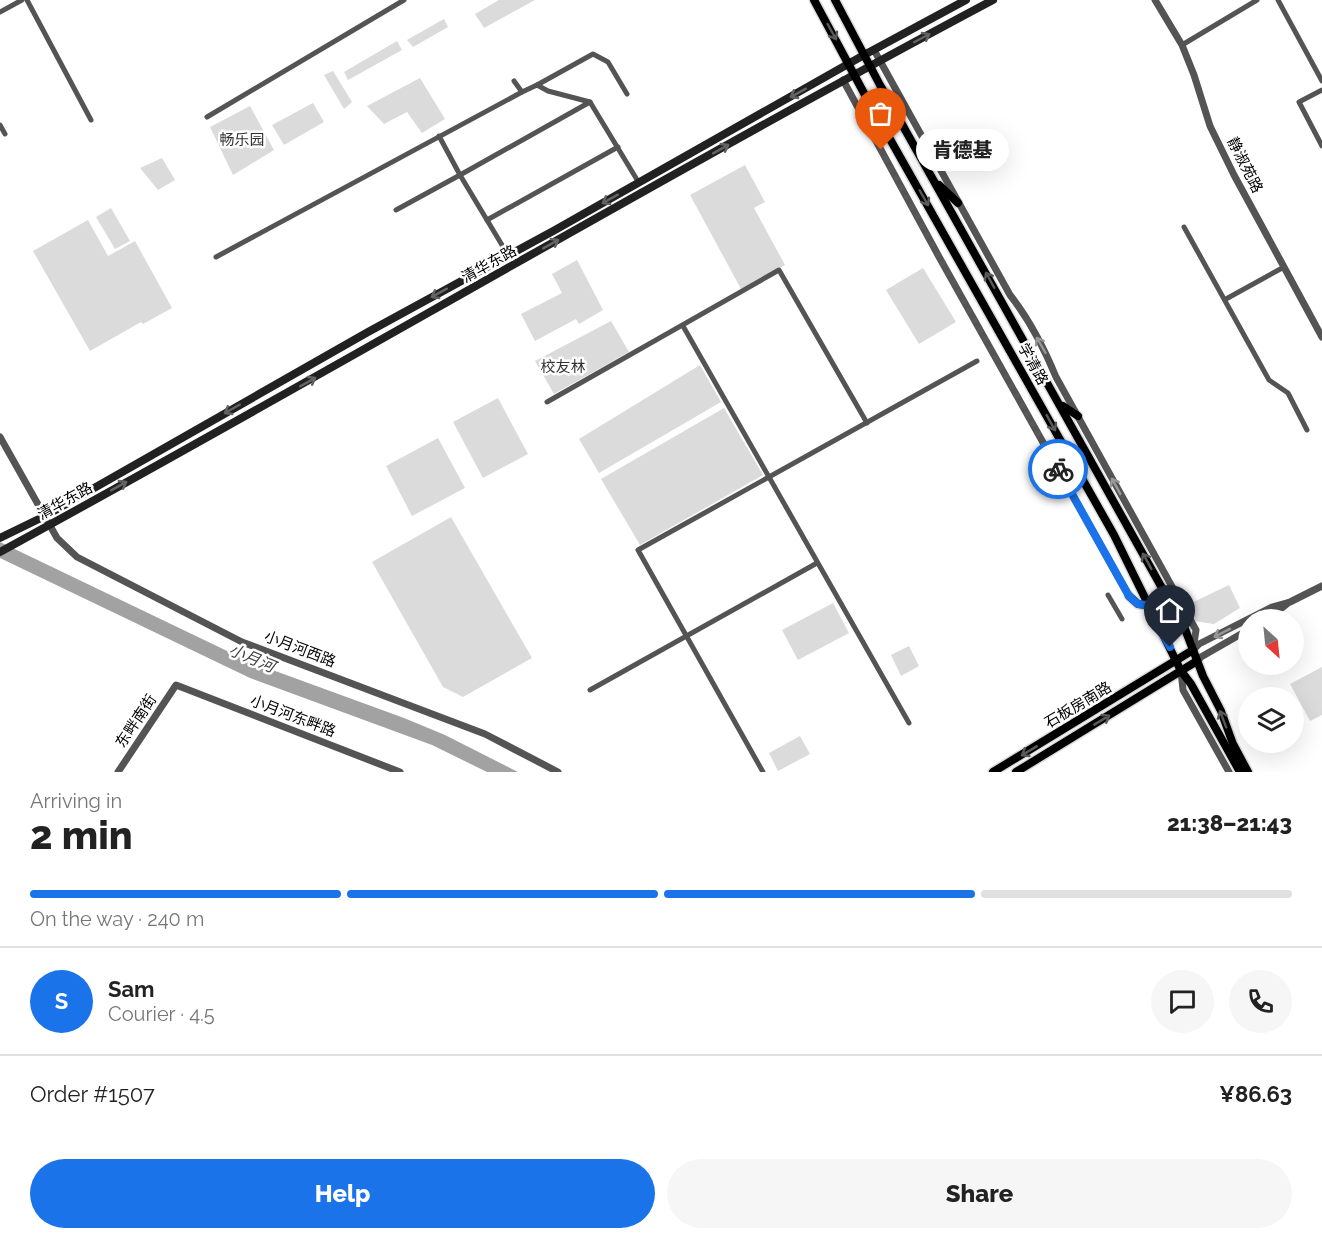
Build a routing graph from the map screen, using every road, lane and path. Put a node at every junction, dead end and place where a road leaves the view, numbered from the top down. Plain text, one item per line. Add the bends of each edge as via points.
1 (22, 0) edge
2 (27, 0) edge
3 (404, 0) edge
4 (814, 0) edge
5 (835, 0) edge
6 (966, 0) edge
7 (993, 0) edge
8 (1155, 0) edge
9 (1257, 0) edge
10 (1278, 0) edge
11 (0, 12) edge
12 (1182, 45) junction
13 (874, 50) junction
14 (864, 55) junction
15 (880, 60) junction
16 (849, 64) junction
17 (870, 66) junction
18 (854, 74) junction
19 (843, 80) junction
20 (514, 81) dead end
21 (1322, 81) edge
22 (537, 85) junction
23 (1322, 90) edge
24 (522, 92) junction
25 (627, 94) dead end
26 (590, 102) junction
27 (207, 117) dead end
28 (92, 120) dead end
29 (0, 125) edge
30 (5, 134) dead end
31 (439, 136) junction
32 (1322, 146) edge
33 (618, 147) junction
34 (460, 175) junction
35 (935, 182) junction
36 (639, 183) junction
37 (958, 203) junction
38 (396, 210) dead end
39 (487, 220) junction
40 (1184, 227) dead end
41 (508, 255) junction
42 (216, 257) dead end
43 (1284, 267) junction
44 (1226, 299) junction
45 (683, 326) junction
46 (1322, 337) edge
47 (977, 361) dead end
48 (253, 397) junction
49 (547, 402) dead end
50 (1060, 404) junction
51 (259, 409) junction
52 (1078, 416) junction
53 (867, 423) junction
54 (1308, 430) dead end
55 (0, 437) edge
56 (769, 478) junction
57 (45, 516) junction
58 (50, 525) junction
59 (1, 538) edge
60 (0, 552) edge
61 (817, 563) junction
62 (1322, 586) edge
63 (1108, 595) dead end
64 (1129, 596) joint
65 (1290, 602) junction
66 (1147, 605) junction
67 (1281, 609) edge
68 (1122, 619) dead end
69 (1238, 636) edge
70 (685, 637) junction
71 (1193, 650) junction
72 (1176, 660) junction
73 (1197, 662) junction
74 (1181, 671) junction
75 (176, 685) joint
76 (590, 690) dead end
77 (909, 723) dead end
78 (118, 772) edge
79 (400, 772) edge
80 (558, 772) edge
81 (763, 772) edge
82 (993, 772) edge
83 (1016, 772) edge
84 (1229, 772) edge
85 (1240, 772) edge
86 (1248, 772) edge

1 - 11 street
2 - 28 street
3 - 27 street
4 -> 16 main road, 学清路
5 - 14 main road, 学清路
6 - 13 main road, 清华东路
15 -> 7 main road, 清华东路
8 - 12 street, 静淑苑路
9 - 12 street
10 - 21 street
12 - 43 street, 静淑苑路 via 1210,126
13 - 14 main road, 清华东路
13 - 15 street, 学清路
14 - 16 main road, 清华东路
14 - 17 main road, 学清路
15 - 17 main road, 清华东路
15 - 37 street, 学清路
16 - 18 main road, 学清路
16 -> 36 main road, 清华东路
17 - 18 main road, 清华东路
17 - 35 main road, 学清路
18 - 19 main road, 清华东路
18 -> 66 main road, 学清路 via 1114,535
51 -> 19 main road, 清华东路
19 - 64 street, 学清路
20 - 24 street
22 - 24 street
22 - 25 street via 593,54 608,62
22 - 26 street
23 - 32 street via 1299,102
24 - 31 street
26 - 33 street
26 - 34 street
29 - 30 street
31 - 34 street
31 - 42 street
33 - 36 street
33 - 39 street
34 - 38 street
34 - 39 street
35 - 37 main road
50 -> 35 main road, 学清路
36 -> 41 main road, 清华东路
52 -> 37 street, 学清路
39 - 41 street
40 - 44 street
41 -> 48 main road, 清华东路
43 - 44 street
43 - 46 street, 静淑苑路
44 - 54 street via 1269,380 1288,393
45 - 49 street
45 - 53 street via 778,270
45 - 56 street
47 - 53 street
48 - 51 main road
48 -> 57 main road, 清华东路
50 - 52 main road
71 -> 50 main road, 学清路
58 -> 51 main road, 清华东路
71 -> 52 street, 学清路 via 1196,630
53 - 56 street
55 - 57 street, 小月河西路
56 - 61 street
56 - 70 street via 638,550
57 - 58 street, 小月河西路
57 - 59 main road, 清华东路
58 - 60 main road, 清华东路
58 - 80 street, 小月河西路 via 76,557 242,642 485,734
61 - 70 street
61 - 77 street
62 - 65 street
63 - 68 street
64 - 66 main road via 1138,604
65 - 67 street
65 -> 71 street via 1272,607
66 - 72 main road, 学清路
69 - 73 street
70 - 76 street
70 - 81 street
71 - 72 main road, 石板房南路
71 - 73 main road, 学清路
72 - 74 main road, 学清路
72 -> 82 main road, 石板房南路
73 - 74 main road, 石板房南路
86 -> 73 main road, 学清路
83 -> 74 main road, 石板房南路
74 - 84 street, 学清路 via 1183,690
74 - 85 main road, 学清路
75 - 78 street, 东畔南街
75 - 79 street, 小月河东畔路

